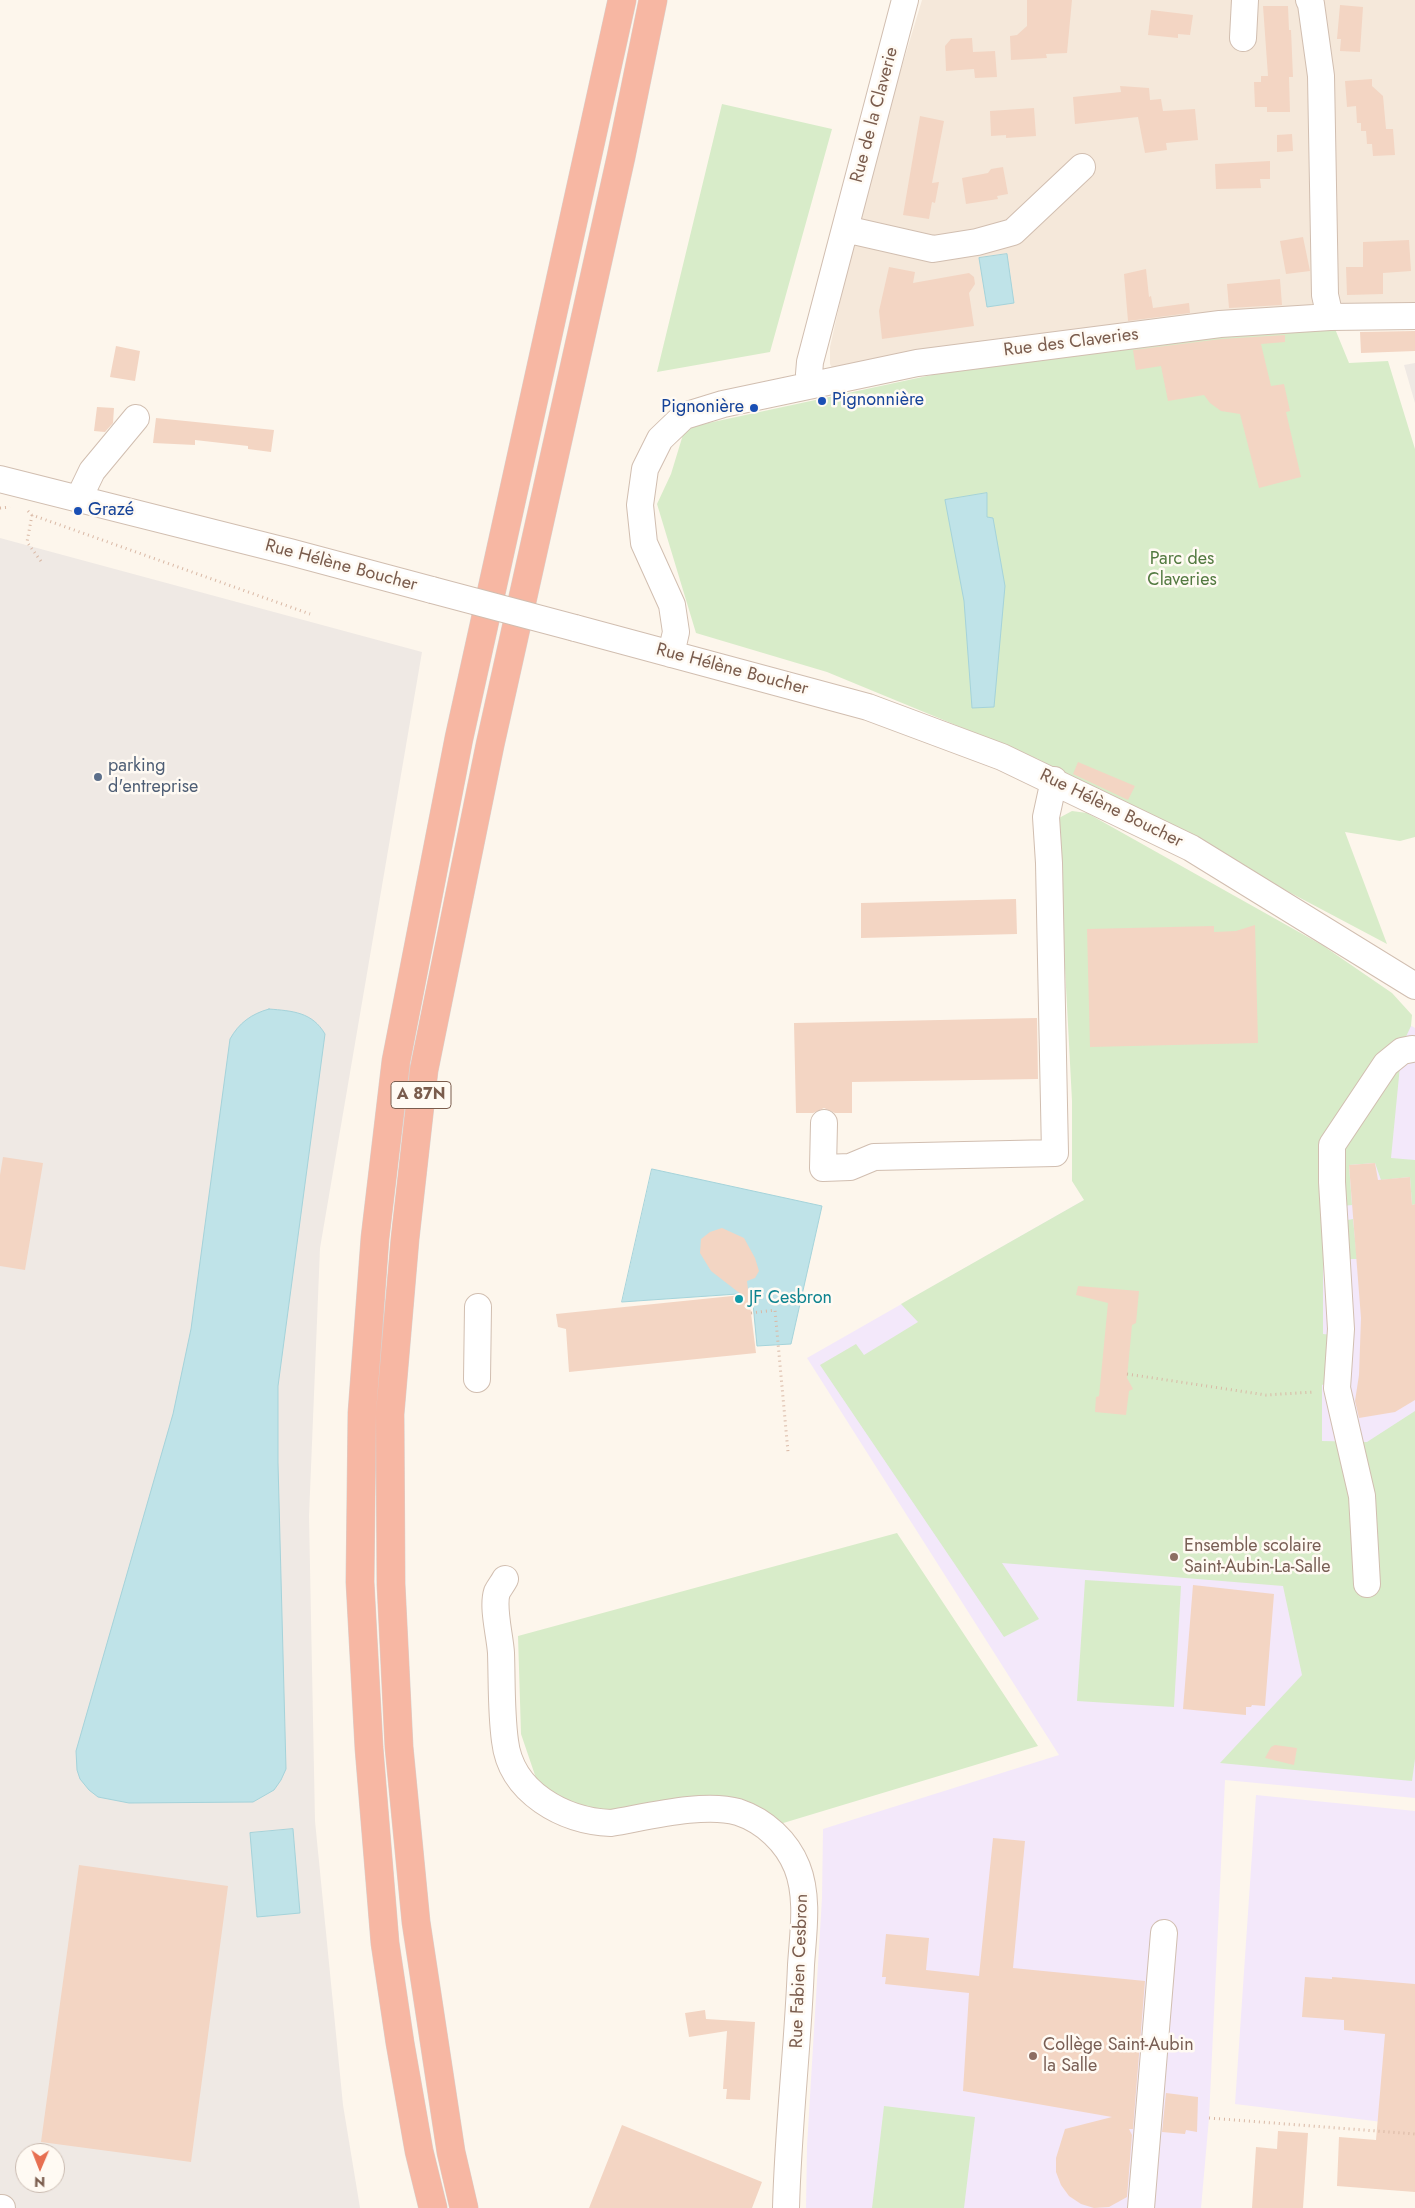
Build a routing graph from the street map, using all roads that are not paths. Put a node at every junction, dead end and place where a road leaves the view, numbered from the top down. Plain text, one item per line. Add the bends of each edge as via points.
1 (622, 0) edge
2 (653, 0) edge
3 (905, 0) edge
4 (1245, 0) edge
5 (1309, 0) edge
6 (1243, 38) dead end
7 (1082, 167) dead end
8 (845, 229) junction
9 (1330, 316) junction
10 (1415, 316) edge
11 (814, 384) junction
12 (136, 418) dead end
13 (0, 479) edge
14 (79, 498) junction
15 (671, 654) junction
16 (1054, 780) junction
17 (1415, 986) edge
18 (1412, 1049) dead end
19 (824, 1123) dead end
20 (478, 1307) dead end
21 (476, 1379) dead end
22 (505, 1579) dead end
23 (1367, 1584) dead end
24 (1164, 1933) dead end
25 (419, 2151) junction
26 (420, 2208) edge
27 (433, 2208) edge
28 (464, 2208) edge
29 (786, 2208) edge
30 (1141, 2208) edge

1 - 25 highway, A 87N via 459,738 396,1061 375,1238 362,1413 361,1591 369,1748 385,1943
2 - 28 highway, A 87N via 621,158 490,744 424,1070 390,1414 391,1584 399,1747 416,1922 451,2152
3 - 8 street, Rue de la Claverie
4 - 6 street
5 - 9 street via 1321,76 1325,294
7 - 8 street via 1013,232 977,242 933,249
8 - 11 street, Rue de la Claverie via 810,362 809,374
9 - 10 street, Rue des Claveries
9 - 11 street, Rue des Claveries via 1220,324 936,361
11 - 15 street, Rue des Claveries via 684,416 660,439 645,469 640,506 644,543 672,605 676,632
12 - 14 street via 92,471
13 - 14 street, Rue Hélène Boucher
14 - 15 street, Rue Hélène Boucher, bridge
15 - 16 street, Rue Hélène Boucher via 868,707
16 - 17 street, Rue Hélène Boucher via 1191,848
16 - 19 street via 1046,817 1055,1153 874,1157 850,1167 823,1168
18 - 23 street via 1402,1051 1386,1064 1332,1145 1342,1329 1337,1388 1362,1496
20 - 21 street
22 - 29 street, Rue Fabien Cesbron via 497,1591 495,1603 500,1635 505,1742 517,1774 540,1799 567,1815 611,1823 705,1808 738,1812 768,1828 790,1853 798,1868 803,1924
24 - 30 street
25 - 26 highway
25 - 27 highway, A 87N

